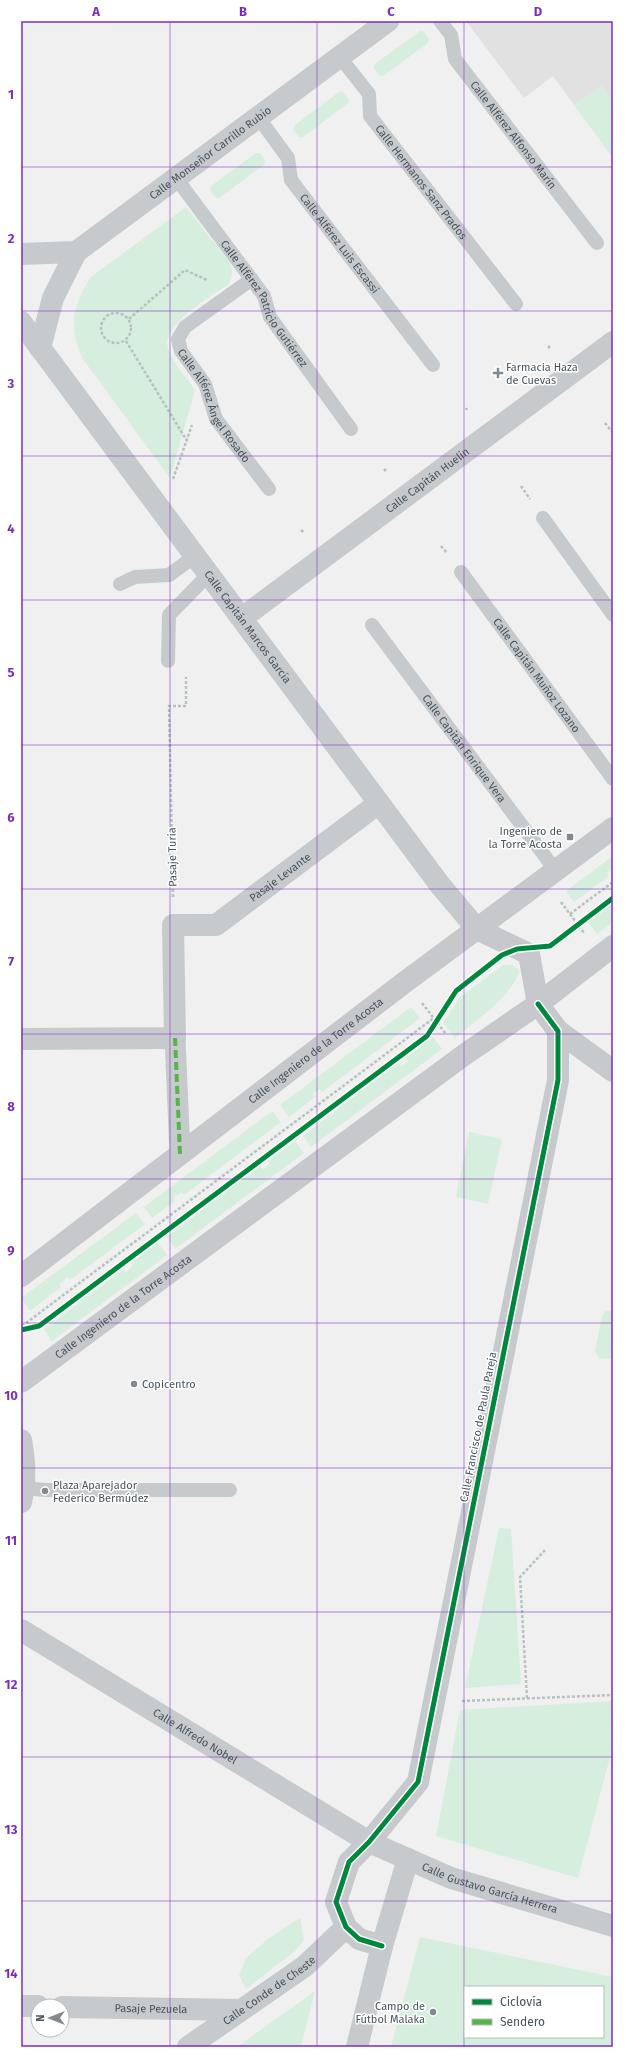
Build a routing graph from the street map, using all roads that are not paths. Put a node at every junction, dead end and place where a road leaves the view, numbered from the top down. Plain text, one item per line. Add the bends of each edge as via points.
1 (388, 21) edge
2 (440, 21) edge
3 (340, 56) junction
4 (258, 117) junction
5 (176, 178) junction
6 (597, 243) dead end
7 (76, 252) junction
8 (21, 254) edge
9 (252, 279) junction
10 (516, 304) dead end
11 (21, 322) edge
12 (613, 342) edge
13 (40, 348) junction
14 (433, 365) dead end
15 (351, 429) dead end
16 (269, 489) dead end
17 (543, 518) dead end
18 (194, 556) junction
19 (461, 572) dead end
20 (208, 575) junction
21 (120, 584) dead end
22 (613, 615) edge
23 (242, 618) junction
24 (372, 625) dead end
25 (168, 662) dead end
26 (613, 778) edge
27 (379, 803) junction
28 (613, 828) edge
29 (556, 871) junction
30 (478, 929) junction
31 (613, 946) edge
32 (538, 1004) junction
33 (558, 1030) junction
34 (175, 1038) junction
35 (21, 1039) edge
36 (613, 1070) edge
37 (180, 1154) junction
38 (21, 1276) edge
39 (21, 1382) edge
40 (21, 1440) edge
41 (230, 1490) dead end
42 (23, 1495) edge
43 (21, 1630) edge
44 (369, 1842) junction
45 (408, 1859) junction
46 (613, 1926) edge
47 (346, 1927) junction
48 (382, 1946) junction
49 (70, 2007) edge
50 (240, 2010) junction
51 (188, 2047) edge
52 (357, 2047) edge

1 - 3 street, Calle Monseñor Carrillo Rubio
2 - 6 lane, Calle Alférez Alfonso Marín via 451,35 455,59
3 - 4 street, Calle Monseñor Carrillo Rubio
3 - 10 lane, Calle Hermanos Sanz Prados via 369,94 370,116
4 - 5 street, Calle Monseñor Carrillo Rubio
4 - 14 lane, Calle Alférez Luis Escassi via 288,158 291,180
5 - 7 street, Calle Monseñor Carrillo Rubio
5 - 9 lane, Calle Alférez Patricio Gutiérrez
7 - 8 street
7 - 13 street via 53,298
9 - 15 lane, Calle Alférez Patricio Gutiérrez via 264,296 270,317
9 - 16 lane, Calle Alférez Ángel Rosado via 185,327 178,339 181,351 205,384 216,419
11 - 13 street, Calle Capitán Marcos García
12 - 23 street, Calle Capitán Huelin
13 - 18 street, Calle Capitán Marcos García
17 - 22 lane
18 - 20 street, Calle Capitán Marcos García
18 - 21 lane via 169,575 135,577
19 - 26 lane, Calle Capitán Muñoz Lozano
20 - 23 street, Calle Capitán Marcos García
20 - 25 lane via 169,615
23 - 27 street, Calle Capitán Marcos García
24 - 29 lane, Calle Capitán Enrique Vera
27 - 30 street, Calle Capitán Marcos García via 440,885
27 - 34 street, Pasaje Levante via 216,925 173,925
28 - 29 main road, Calle Ingeniero de la Torre Acosta
29 - 30 main road, Calle Ingeniero de la Torre Acosta
30 - 32 main road via 529,954
30 - 37 main road, Calle Ingeniero de la Torre Acosta
31 - 32 main road, Calle Ingeniero de la Torre Acosta
32 - 33 street
32 - 39 main road, Calle Ingeniero de la Torre Acosta
33 - 36 street
33 - 44 street, Calle Francisco de Paula Pareja via 558,1080 418,1782
34 - 35 street
34 - 37 street
37 - 38 main road, Calle Ingeniero de la Torre Acosta
40 - 42 main road via 24,1456
41 - 42 lane via 45,1490
43 - 44 street, Calle Alfredo Nobel
44 - 45 street, Calle Gustavo García Herrera
44 - 47 street via 349,1862 336,1902
45 - 46 street, Calle Gustavo García Herrera via 451,1878
45 - 48 street
47 - 48 street via 359,1939
47 - 50 street, Calle Conde de Cheste via 305,1966
48 - 52 street
49 - 50 street, Pasaje Pezuela
50 - 51 street, Calle Conde de Cheste

